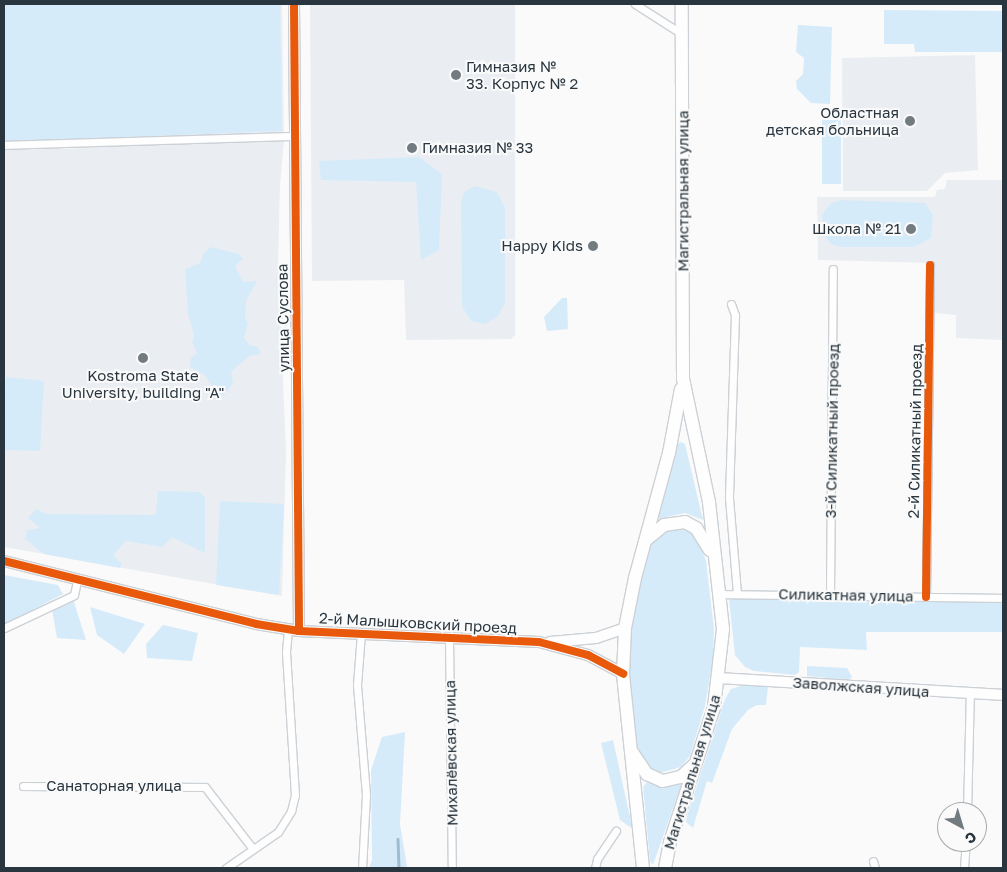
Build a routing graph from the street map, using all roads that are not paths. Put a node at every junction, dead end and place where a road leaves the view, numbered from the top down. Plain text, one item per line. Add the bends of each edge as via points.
1 (294, 4) edge
2 (634, 4) edge
3 (682, 4) edge
4 (682, 34) junction
5 (295, 136) junction
6 (4, 145) edge
7 (930, 265) dead end
8 (834, 269) dead end
9 (731, 304) dead end
10 (683, 379) junction
11 (647, 538) junction
12 (714, 557) junction
13 (4, 561) edge
14 (77, 581) junction
15 (830, 593) junction
16 (719, 594) junction
17 (737, 594) junction
18 (926, 597) junction
19 (1003, 598) edge
20 (4, 628) edge
21 (625, 628) junction
22 (288, 629) junction
23 (299, 631) junction
24 (361, 633) junction
25 (449, 637) junction
26 (539, 642) junction
27 (622, 674) junction
28 (719, 678) junction
29 (970, 694) junction
30 (1003, 695) edge
31 (630, 750) junction
32 (697, 761) junction
33 (23, 786) dead end
34 (967, 802) edge
35 (616, 831) dead end
36 (253, 849) junction
37 (965, 852) edge
38 (226, 868) edge
39 (362, 868) edge
40 (452, 868) edge
41 (595, 868) edge
42 (643, 868) edge
43 (665, 868) edge
44 (964, 868) edge

1 - 5 street, улица Суслова
2 - 4 street
3 - 4 highway, Магистральная улица
4 - 10 highway, Магистральная улица
5 - 6 street
5 - 23 street, улица Суслова
7 - 18 street, 2-й Силикатный проезд
8 - 15 street, 3-й Силикатный проезд
9 - 17 street via 736,315 729,498
10 - 11 highway, Магистральная улица via 669,453
10 - 12 highway, Магистральная улица via 709,502
11 - 12 highway via 664,525 685,522 703,536
11 - 21 highway, Магистральная улица
12 - 16 highway, Магистральная улица
13 - 14 street, 2-й Малышковский проезд
14 - 20 street via 74,594
14 - 22 street, 2-й Малышковский проезд via 206,614
15 - 17 street, Силикатная улица
15 - 18 street, Силикатная улица
16 - 17 street, Силикатная улица
16 - 28 highway, Магистральная улица via 723,629
18 - 19 street, Силикатная улица
21 - 26 street via 596,638
21 - 27 highway, Магистральная улица
22 - 23 street, 2-й Малышковский проезд
22 - 36 street via 286,652 295,795 285,822
23 - 24 street, 2-й Малышковский проезд
24 - 25 street, 2-й Малышковский проезд
24 - 39 street via 357,685 366,795
25 - 26 street, 2-й Малышковский проезд
25 - 40 street, Михалёвская улица
26 - 27 street, 2-й Малышковский проезд via 588,655
27 - 31 highway, Магистральная улица
28 - 29 street, Заволжская улица
28 - 32 highway, Магистральная улица via 714,708
29 - 30 street, Заволжская улица
29 - 34 street
31 - 32 highway via 647,774 663,782 681,777
31 - 42 highway, Магистральная улица
32 - 43 highway, Магистральная улица via 670,842
33 - 36 street, Санаторная улица via 205,786
35 - 41 street via 597,859
36 - 38 street
37 - 44 street

